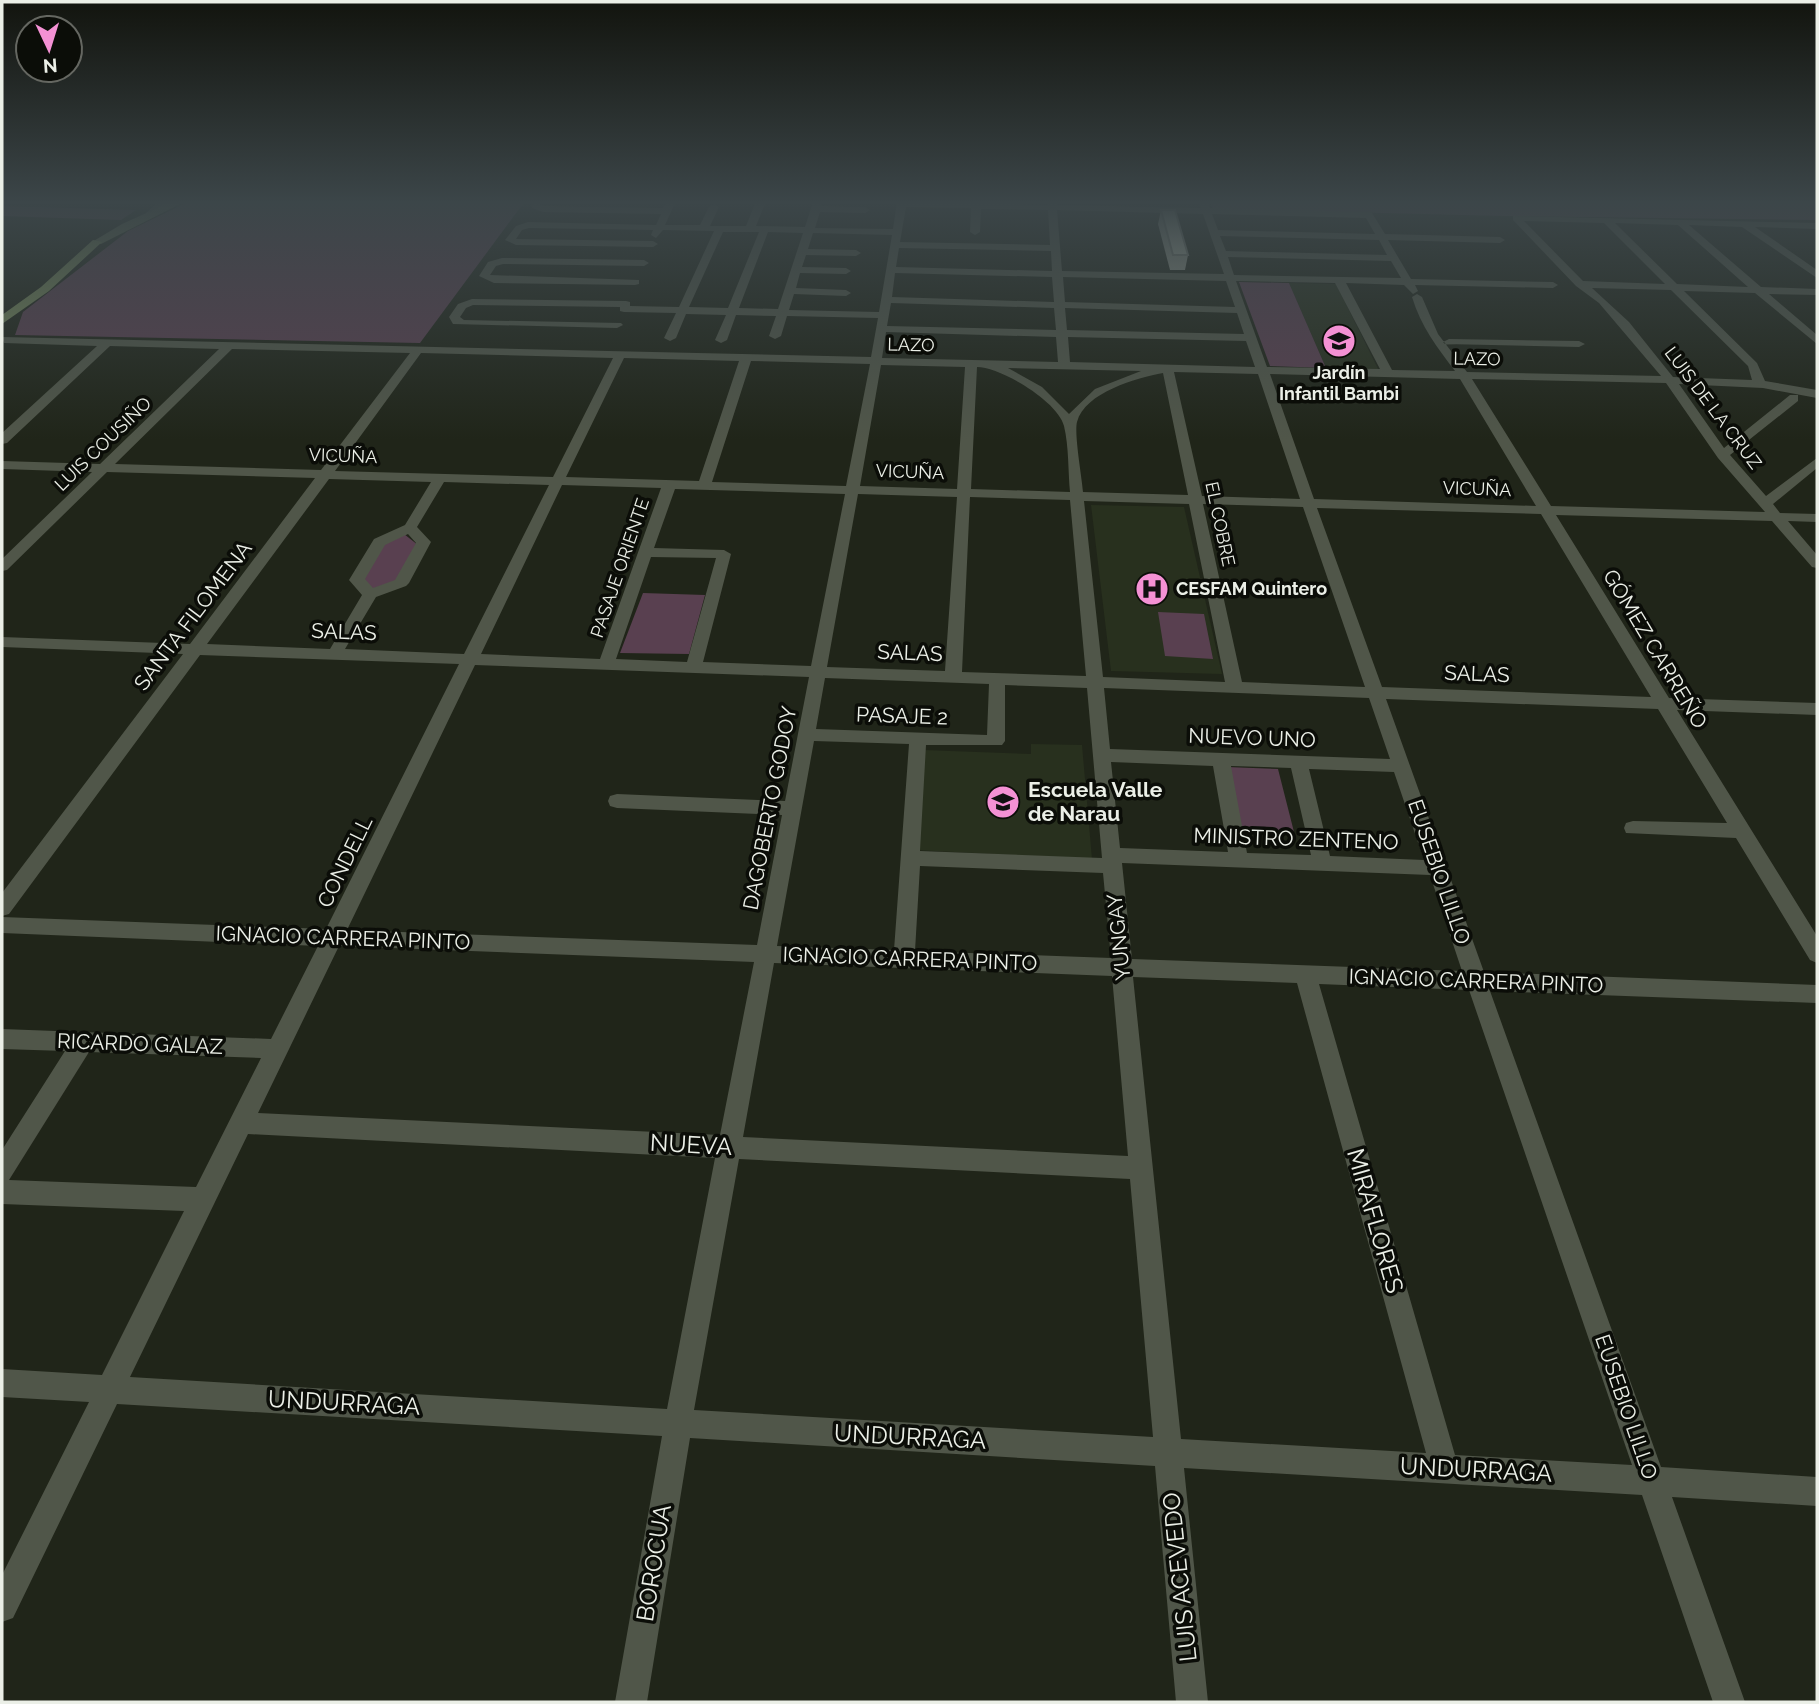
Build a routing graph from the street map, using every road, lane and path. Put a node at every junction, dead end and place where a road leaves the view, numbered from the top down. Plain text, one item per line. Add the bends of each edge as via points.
1 (1339, 280) edge
2 (48, 281) edge
3 (528, 281) edge
4 (696, 281) edge
5 (745, 281) edge
6 (792, 281) edge
7 (889, 281) edge
8 (1057, 281) edge
9 (1231, 281) edge
10 (1357, 281) edge
11 (1576, 281) edge
12 (1668, 281) edge
13 (1748, 281) edge
14 (635, 282) joint
15 (1408, 282) junction
16 (1553, 285) dead end
17 (1580, 285) junction
18 (1675, 287) junction
19 (1758, 289) junction
20 (789, 291) junction
21 (1817, 292) edge
22 (846, 293) dead end
23 (1417, 297) junction
24 (886, 300) junction
25 (1059, 305) junction
26 (625, 306) junction
27 (10, 310) edge
28 (683, 310) junction
29 (1241, 310) junction
30 (732, 312) junction
31 (782, 313) junction
32 (884, 316) junction
33 (2, 320) edge
34 (881, 329) junction
35 (1061, 333) junction
36 (775, 336) dead end
37 (670, 338) dead end
38 (1252, 338) junction
39 (721, 340) dead end
40 (3, 341) edge
41 (1817, 341) edge
42 (616, 342) junction
43 (1449, 342) junction
44 (107, 343) junction
45 (1579, 345) dead end
46 (228, 346) junction
47 (418, 350) junction
48 (746, 359) junction
49 (876, 361) junction
50 (971, 364) junction
51 (989, 364) junction
52 (1064, 366) junction
53 (1168, 369) junction
54 (1263, 371) junction
55 (1461, 371) junction
56 (1388, 374) junction
57 (1671, 380) junction
58 (1759, 384) junction
59 (1817, 394) edge
60 (1794, 398) dead end
61 (1070, 423) junction
62 (2, 440) edge
63 (1723, 455) junction
64 (1817, 462) edge
65 (2, 465) edge
66 (103, 468) junction
67 (325, 475) junction
68 (440, 478) junction
69 (558, 481) junction
70 (669, 485) junction
71 (704, 486) junction
72 (852, 490) junction
73 (963, 493) junction
74 (1077, 496) junction
75 (1196, 500) junction
76 (1310, 503) junction
77 (1765, 504) junction
78 (1546, 510) junction
79 (1776, 517) junction
80 (1817, 518) edge
81 (410, 528) junction
82 (646, 552) junction
83 (724, 554) joint
84 (1817, 564) edge
85 (2, 567) edge
86 (370, 594) junction
87 (2, 643) edge
88 (194, 649) junction
89 (334, 655) junction
90 (470, 660) junction
91 (606, 665) junction
92 (693, 668) junction
93 (818, 673) junction
94 (953, 678) junction
95 (997, 679) junction
96 (1094, 683) junction
97 (1235, 688) junction
98 (1376, 693) junction
99 (1664, 704) junction
100 (1817, 709) edge
101 (806, 735) junction
102 (918, 739) junction
103 (1101, 755) junction
104 (1221, 760) junction
105 (1298, 762) junction
106 (1402, 766) junction
107 (617, 801) dead end
108 (793, 808) junction
109 (1633, 828) dead end
110 (1742, 831) junction
111 (911, 858) junction
112 (1111, 860) junction
113 (1239, 860) junction
114 (1322, 863) junction
115 (1437, 868) junction
116 (2, 908) edge
117 (2, 925) edge
118 (333, 938) junction
119 (765, 954) junction
120 (1817, 954) edge
121 (904, 959) junction
122 (1121, 967) junction
123 (1305, 974) junction
124 (1477, 981) junction
125 (1817, 994) edge
126 (2, 1039) edge
127 (82, 1042) junction
128 (278, 1049) junction
129 (242, 1122) junction
130 (729, 1147) junction
131 (1140, 1168) junction
132 (2, 1171) edge
133 (2, 1192) edge
134 (204, 1200) junction
135 (2, 1383) edge
136 (111, 1389) junction
137 (678, 1423) junction
138 (1167, 1452) junction
139 (1446, 1469) junction
140 (1652, 1481) junction
141 (1817, 1491) edge
142 (2, 1607) edge
143 (631, 1702) edge
144 (1192, 1702) edge
145 (1729, 1702) edge

1 - 56 street
2 - 27 main road
3 - 14 street
4 - 28 street
5 - 30 street
6 - 20 street
7 - 24 street, DAGOBERTO GODOY
8 - 25 street
9 - 29 street, EUSEBIO LILLO
10 - 15 street
11 - 17 street, LUIS DE LA CRUZ
12 - 18 street
13 - 19 street
14 - 26 street, CONDELL
15 - 16 street
15 - 23 street, GÓMEZ CARREÑO
17 - 18 street
17 - 57 street, LUIS DE LA CRUZ via 1603,301
18 - 19 street
18 - 58 street via 1754,365
19 - 21 street
19 - 41 street
20 - 22 street
20 - 31 street
23 - 43 street, GÓMEZ CARREÑO
23 - 55 street, GÓMEZ CARREÑO via 1448,358
24 - 25 street
24 - 32 street, DAGOBERTO GODOY
25 - 29 street
25 - 35 street
26 - 28 street
26 - 42 street, CONDELL
26 - 42 street via 472,302 464,304 455,316 464,323
27 - 33 main road
28 - 30 street
28 - 37 street
29 - 38 street, EUSEBIO LILLO
30 - 31 street
30 - 39 street
31 - 32 street
31 - 36 street
32 - 34 street, DAGOBERTO GODOY
34 - 35 street
34 - 49 street, DAGOBERTO GODOY
35 - 38 street
35 - 52 street
38 - 54 street, EUSEBIO LILLO
40 - 44 street, LAZO
42 - 47 street, LAZO
42 - 48 street, LAZO
42 - 69 street, CONDELL
43 - 45 street
43 - 55 street, GÓMEZ CARREÑO
44 - 46 street, LAZO
44 - 62 street
46 - 47 street, LAZO
46 - 66 street, LUIS COUSIÑO
47 - 67 street, SANTA FILOMENA
48 - 49 street, LAZO
48 - 71 street
49 - 50 street, LAZO
49 - 72 street, DAGOBERTO GODOY
50 - 51 street, LAZO
50 - 73 street
51 - 52 street, LAZO
51 - 61 street via 1037,389
52 - 53 street, LAZO
53 - 54 street, LAZO
53 - 61 street via 1107,387 1088,399
53 - 75 street, EL COBRE
54 - 56 street, LAZO
54 - 76 street, EUSEBIO LILLO
55 - 56 street, LAZO
55 - 57 street, LAZO
55 - 78 street, GÓMEZ CARREÑO
57 - 58 street, LAZO
57 - 63 street, LUIS DE LA CRUZ
58 - 59 street, LAZO
60 - 63 street
61 - 74 street, YUNGAY
63 - 77 street, LUIS DE LA CRUZ
64 - 77 street
65 - 66 street, VICUÑA
66 - 67 street, VICUÑA
66 - 85 street, LUIS COUSIÑO
67 - 68 street, VICUÑA
67 - 88 street, SANTA FILOMENA
68 - 69 street, VICUÑA
68 - 81 street
69 - 70 street, VICUÑA
69 - 90 street, CONDELL
70 - 71 street, VICUÑA
70 - 82 street, PASAJE ORIENTE
71 - 72 street, VICUÑA
72 - 73 street, VICUÑA
72 - 93 street, DAGOBERTO GODOY
73 - 74 street, VICUÑA
73 - 94 street
74 - 75 street, VICUÑA
74 - 96 street, YUNGAY
75 - 76 street, VICUÑA
75 - 97 street, EL COBRE
76 - 78 street, VICUÑA
76 - 98 street, EUSEBIO LILLO
77 - 79 street, LUIS DE LA CRUZ
78 - 79 street, VICUÑA
78 - 99 street, GÓMEZ CARREÑO
79 - 80 street, VICUÑA
79 - 84 street, LUIS DE LA CRUZ
81 - 86 street via 379,542 357,580
81 - 86 street via 424,542 401,583
82 - 83 street
82 - 91 street, PASAJE ORIENTE
83 - 92 street
86 - 89 street
87 - 88 street, SALAS
88 - 89 street, SALAS
88 - 116 street, SANTA FILOMENA
89 - 90 street, SALAS
90 - 91 street, SALAS
90 - 118 street, CONDELL
91 - 92 street, SALAS
92 - 93 street, SALAS
93 - 94 street, SALAS
93 - 101 street, DAGOBERTO GODOY
94 - 95 street, SALAS
95 - 96 street, SALAS
95 - 102 street, PASAJE 2 via 996,741
96 - 97 street, SALAS
96 - 103 street, YUNGAY
97 - 98 street, SALAS
98 - 99 street, SALAS
98 - 106 street, EUSEBIO LILLO
99 - 100 street, SALAS
99 - 110 street, GÓMEZ CARREÑO
101 - 102 street, PASAJE 2
101 - 108 street, DAGOBERTO GODOY
102 - 111 street
103 - 104 street, NUEVO UNO
103 - 112 street, YUNGAY
104 - 105 street, NUEVO UNO
104 - 113 street
105 - 106 street, NUEVO UNO
105 - 114 street
106 - 115 street, EUSEBIO LILLO
107 - 108 street
108 - 119 street, DAGOBERTO GODOY
109 - 110 street
110 - 120 street, GÓMEZ CARREÑO
111 - 112 street, MINISTRO ZENTENO
111 - 121 street
112 - 113 street, MINISTRO ZENTENO
112 - 122 street, YUNGAY
113 - 114 street, MINISTRO ZENTENO
114 - 115 street, MINISTRO ZENTENO
115 - 124 street, EUSEBIO LILLO
117 - 118 street, IGNACIO CARRERA PINTO
118 - 119 street, IGNACIO CARRERA PINTO
118 - 128 street, CONDELL
119 - 121 street, IGNACIO CARRERA PINTO
119 - 130 street, DAGOBERTO GODOY
121 - 122 street, IGNACIO CARRERA PINTO
122 - 123 street, IGNACIO CARRERA PINTO
122 - 131 street, YUNGAY
123 - 124 street, IGNACIO CARRERA PINTO
123 - 139 street, MIRAFLORES
124 - 125 street, IGNACIO CARRERA PINTO
124 - 140 street, EUSEBIO LILLO
126 - 127 street, RICARDO GALAZ
127 - 128 street, RICARDO GALAZ
127 - 132 street
128 - 129 street, CONDELL
129 - 130 street, NUEVA
129 - 134 street, CONDELL
130 - 131 street, NUEVA
130 - 137 street, DAGOBERTO GODOY
131 - 138 street, YUNGAY
133 - 134 street
134 - 136 street, CONDELL
135 - 136 street, UNDURRAGA
136 - 137 street, UNDURRAGA
136 - 142 street, CONDELL
137 - 138 street, UNDURRAGA
137 - 143 street, BOROCUA
138 - 139 street, UNDURRAGA
138 - 144 street, LUIS ACEVEDO
139 - 140 street, UNDURRAGA
140 - 141 street, UNDURRAGA
140 - 145 street, EUSEBIO LILLO

